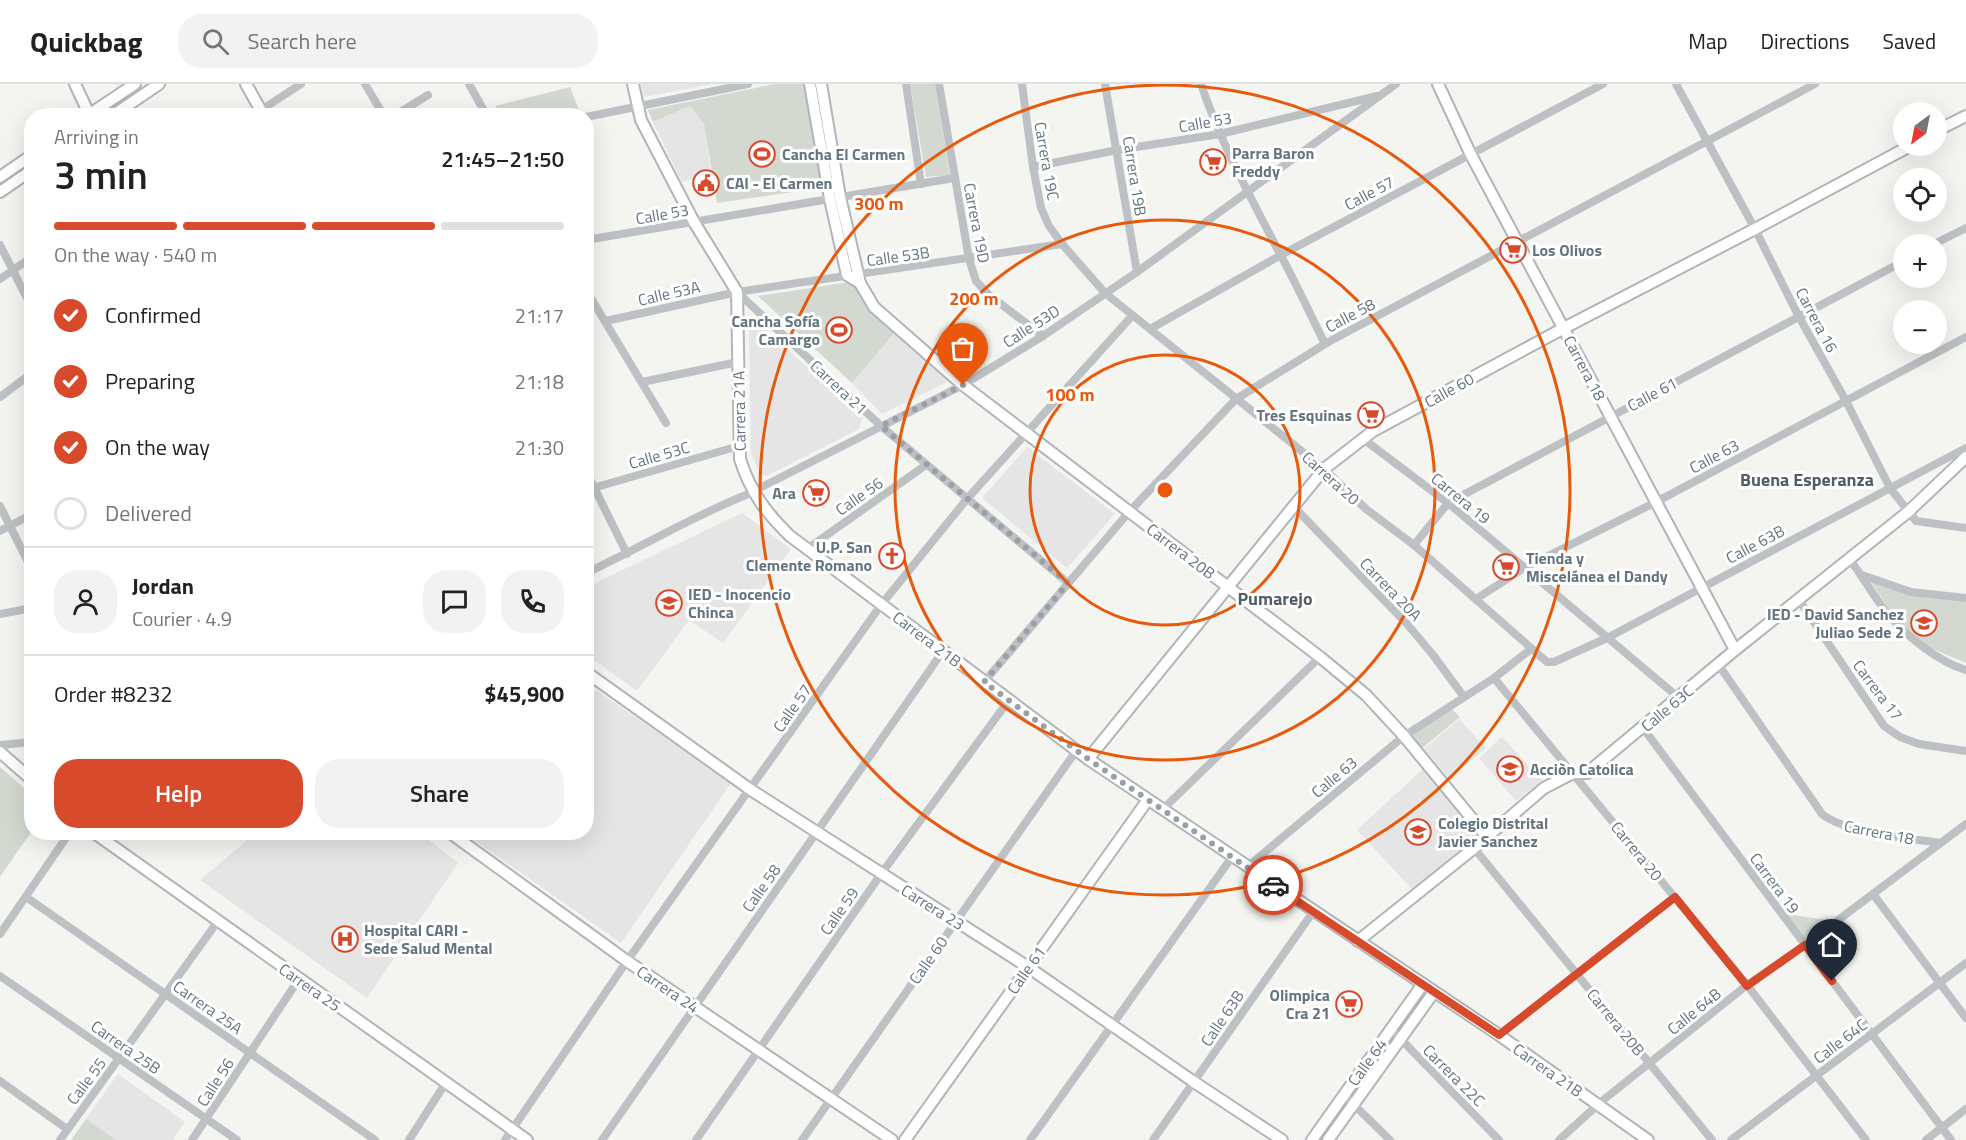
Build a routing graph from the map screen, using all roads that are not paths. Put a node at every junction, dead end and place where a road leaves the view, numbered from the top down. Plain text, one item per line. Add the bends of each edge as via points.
1 (75, 84) edge
2 (135, 84) edge
3 (159, 84) edge
4 (246, 84) edge
5 (300, 84) edge
6 (365, 84) edge
7 (469, 84) edge
8 (633, 84) edge
9 (748, 84) edge
10 (810, 84) edge
11 (821, 84) edge
12 (906, 84) edge
13 (939, 84) edge
14 (1022, 84) edge
15 (1106, 84) edge
16 (1201, 84) edge
17 (1396, 84) edge
18 (1438, 84) edge
19 (1603, 84) edge
20 (1676, 84) edge
21 (1815, 84) edge
22 (428, 95) dead end
23 (1381, 95) junction
24 (638, 107) junction
25 (86, 108) edge
26 (99, 108) edge
27 (123, 108) edge
28 (256, 108) edge
29 (267, 108) edge
30 (379, 108) edge
31 (407, 108) edge
32 (482, 108) edge
33 (594, 115) edge
34 (1966, 116) edge
35 (1947, 126) edge
36 (1220, 134) junction
37 (1706, 141) junction
38 (1117, 150) junction
39 (1471, 154) junction
40 (1893, 155) edge
41 (24, 160) edge
42 (1033, 167) junction
43 (24, 176) edge
44 (0, 177) edge
45 (954, 178) junction
46 (921, 184) junction
47 (0, 192) edge
48 (1247, 192) junction
49 (835, 198) junction
50 (694, 222) junction
51 (1966, 228) edge
52 (1755, 229) junction
53 (1947, 238) edge
54 (594, 239) edge
55 (1517, 241) junction
56 (1062, 244) junction
57 (0, 245) edge
58 (1281, 255) junction
59 (969, 259) junction
60 (24, 262) edge
61 (1893, 267) edge
62 (13, 270) junction
63 (1137, 272) junction
64 (855, 278) junction
65 (0, 279) edge
66 (24, 292) edge
67 (737, 292) junction
68 (1105, 292) junction
69 (594, 302) edge
70 (1798, 315) junction
71 (1132, 316) junction
72 (606, 321) junction
73 (1563, 328) junction
74 (1150, 329) junction
75 (1043, 336) junction
76 (1966, 337) edge
77 (1325, 344) junction
78 (738, 362) junction
79 (24, 379) edge
80 (642, 382) junction
81 (963, 385) junction
82 (0, 398) edge
83 (1236, 399) junction
84 (1846, 401) junction
85 (1611, 416) junction
86 (666, 423) dead end
87 (881, 426) junction
88 (1026, 433) junction
89 (1362, 438) junction
90 (738, 446) junction
91 (1966, 448) edge
92 (1966, 457) edge
93 (926, 465) junction
94 (1324, 470) junction
95 (594, 485) edge
96 (596, 488) junction
97 (1890, 488) junction
98 (753, 491) junction
99 (966, 500) junction
100 (1656, 502) junction
101 (1448, 503) junction
102 (0, 506) edge
103 (1293, 506) junction
104 (1129, 512) junction
105 (1908, 512) junction
106 (24, 518) edge
107 (10, 526) junction
108 (1966, 528) edge
109 (0, 531) edge
110 (1414, 545) junction
111 (807, 549) junction
112 (24, 554) edge
113 (627, 555) junction
114 (1849, 559) junction
115 (1524, 567) junction
116 (594, 569) edge
117 (1862, 575) junction
118 (1068, 583) junction
119 (1229, 587) junction
120 (1702, 588) junction
121 (1966, 597) edge
122 (1476, 599) junction
123 (1799, 600) junction
124 (881, 605) junction
125 (24, 610) edge
126 (0, 614) edge
127 (1607, 638) junction
128 (1531, 649) junction
129 (1735, 650) junction
130 (943, 651) junction
131 (1320, 657) junction
132 (1554, 662) joint
133 (1718, 664) junction
134 (1966, 670) edge
135 (594, 678) edge
136 (1494, 678) junction
137 (984, 682) junction
138 (1464, 697) junction
139 (1679, 698) junction
140 (1009, 700) junction
141 (1643, 728) junction
142 (1404, 736) junction
143 (24, 744) edge
144 (0, 745) edge
145 (1076, 751) junction
146 (1966, 751) edge
147 (0, 752) edge
148 (1088, 759) junction
149 (24, 773) edge
150 (1573, 773) junction
151 (750, 790) junction
152 (1147, 801) junction
153 (1162, 810) junction
154 (1966, 824) edge
155 (816, 832) junction
156 (1487, 837) junction
157 (65, 840) edge
158 (104, 840) edge
159 (460, 840) edge
160 (1940, 843) junction
161 (1474, 848) junction
162 (1232, 857) junction
163 (1247, 867) junction
164 (881, 874) junction
165 (1873, 894) junction
166 (26, 897) junction
167 (1675, 897) junction
168 (1313, 912) junction
169 (218, 921) junction
170 (955, 921) junction
171 (0, 934) edge
172 (1358, 941) junction
173 (1805, 945) junction
174 (627, 961) junction
175 (1966, 963) edge
176 (1028, 967) junction
177 (1577, 974) junction
178 (0, 976) edge
179 (299, 979) junction
180 (1940, 982) junction
181 (1423, 984) junction
182 (1747, 986) junction
183 (1434, 992) junction
184 (166, 994) junction
185 (695, 1007) junction
186 (1966, 1018) edge
187 (1113, 1024) junction
188 (1391, 1029) junction
189 (1871, 1034) junction
190 (1499, 1035) junction
191 (1400, 1040) junction
192 (759, 1049) junction
193 (250, 1053) junction
194 (120, 1059) junction
195 (1650, 1064) junction
196 (1817, 1075) junction
197 (0, 1081) edge
198 (1194, 1082) junction
199 (446, 1084) junction
200 (1344, 1095) junction
201 (831, 1098) junction
202 (1354, 1104) junction
203 (1597, 1105) junction
204 (1966, 1110) edge
205 (207, 1119) junction
206 (1942, 1128) junction
207 (67, 1129) junction
208 (512, 1129) junction
209 (60, 1140) edge
210 (192, 1140) edge
211 (237, 1140) edge
212 (375, 1140) edge
213 (409, 1140) edge
214 (505, 1140) edge
215 (527, 1140) edge
216 (602, 1140) edge
217 (696, 1140) edge
218 (802, 1140) edge
219 (892, 1140) edge
220 (905, 1140) edge
221 (1030, 1140) edge
222 (1154, 1140) edge
223 (1282, 1140) edge
224 (1312, 1140) edge
225 (1328, 1140) edge
226 (1390, 1140) edge
227 (1499, 1140) edge
228 (1559, 1140) edge
229 (1648, 1140) edge
230 (1712, 1140) edge
231 (1731, 1140) edge
232 (1866, 1140) edge
233 (1926, 1140) edge
234 (1951, 1140) edge

1 - 25 street
2 - 26 street
3 - 27 street
4 - 28 street
5 - 29 street
6 - 30 street
7 - 32 street
8 - 24 street, Carrera 21
9 - 24 street
10 - 49 street
11 - 49 street
12 - 46 street
13 - 45 street, Carrera 19D
14 - 42 street, Carrera 19C
15 - 38 street, Carrera 19B
16 - 36 street
17 - 23 street, Calle 53D
18 - 39 street, Carrera 18
19 - 39 street, Calle 57
20 - 37 street, Carrera 16
21 - 37 street, Calle 58
22 - 31 street
23 - 36 street, Calle 53
23 - 48 street, Calle 53D
24 - 33 street
24 - 50 street, Carrera 21
34 - 35 street
36 - 38 street, Calle 53
36 - 48 street
37 - 52 street, Carrera 16
37 - 55 street, Calle 58
38 - 42 street, Calle 53
38 - 63 street, Carrera 19B
39 - 55 street, Carrera 18
39 - 58 street, Calle 57
40 - 52 street, Calle 60
41 - 44 street
42 - 56 street, Carrera 19C via 1041,208 1048,226
43 - 47 street
45 - 46 street, Calle 53
45 - 59 street, Carrera 19D
46 - 49 street, Calle 53
48 - 58 street
48 - 63 street, Calle 53D
49 - 50 street, Calle 53
49 - 64 street
50 - 54 street, Calle 53
50 - 67 street, Carrera 21
51 - 53 street
52 - 70 street, Carrera 16
52 - 73 street, Calle 60
55 - 73 street, Carrera 18
55 - 77 street, Calle 58
56 - 59 street, Calle 53B
56 - 68 street, Carrera 19C
57 - 62 street
58 - 74 street, Calle 57
58 - 77 street
59 - 64 street, Calle 53B
59 - 75 street, Carrera 19D via 982,288
60 - 62 street
61 - 70 street, Calle 61
62 - 65 street
62 - 66 street
63 - 68 street, Calle 53D
64 - 67 street, Calle 53B
64 - 81 street, Carrera 20B via 874,307
67 - 72 street, Calle 53A
67 - 78 street, Carrera 21A
67 - 87 street, Carrera 21
68 - 71 street, Carrera 20
68 - 75 street, Calle 53D
69 - 72 street
70 - 84 street, Carrera 16
70 - 85 street, Calle 61
71 - 74 street, Carrera 20
71 - 88 street, Calle 57
72 - 80 street
73 - 85 street, Carrera 18
73 - 89 street, Calle 60
74 - 83 street, Carrera 20
75 - 81 street, Calle 53D
76 - 84 street, Calle 63
77 - 83 street, Calle 58
78 - 80 street
78 - 90 street, Carrera 21A
79 - 82 street
80 - 86 street
81 - 87 street, Calle 53D
81 - 88 street, Carrera 20B
83 - 94 street, Carrera 20
83 - 104 street, Calle 58
84 - 97 street, Carrera 16
84 - 100 street, Calle 63
85 - 100 street, Carrera 18
85 - 101 street, Calle 61
87 - 93 street, Carrera 21
87 - 98 street, Calle 53D
88 - 99 street, Calle 57
88 - 104 street, Carrera 20B
89 - 94 street, Calle 60
89 - 101 street, Carrera 19
90 - 96 street, Calle 53C
90 - 98 street, Carrera 21A
91 - 97 street, Calle 63B
92 - 105 street, Calle 63C
93 - 99 street, Carrera 21
93 - 111 street, Calle 56
94 - 103 street, Calle 60
94 - 110 street, Carrera 20 via 1366,509
95 - 96 street
96 - 113 street
97 - 105 street, Carrera 16
97 - 120 street, Calle 63B
98 - 111 street, Carrera 21B via 775,521
98 - 113 street, Calle 53D
99 - 118 street, Carrera 21
99 - 124 street, Calle 57
100 - 115 street, Calle 63
100 - 120 street, Carrera 18
101 - 110 street, Calle 61
101 - 115 street, Carrera 19
102 - 107 street
103 - 119 street, Calle 60
103 - 138 street, Carrera 20A via 1407,624
104 - 118 street, Calle 58
104 - 119 street, Carrera 20B
105 - 108 street, Carrera 16 via 1916,521
105 - 114 street, Calle 63C
106 - 107 street
107 - 109 street
107 - 112 street
110 - 122 street, Carrera 20
111 - 124 street, Carrera 21B
113 - 116 street, Calle 53D
114 - 117 street
114 - 123 street, Calle 63C
115 - 122 street, Calle 63
115 - 127 street, Carrera 19
117 - 121 street via 1911,592
117 - 134 street via 1887,613 1919,645
118 - 137 street, Calle 58
119 - 131 street, Carrera 20B
119 - 148 street, Calle 60
120 - 127 street, Calle 63B
120 - 129 street, Carrera 18
122 - 128 street, Carrera 20
123 - 129 street, Calle 63C
123 - 146 street, Carrera 17 via 1884,726 1919,744
124 - 130 street, Carrera 21B
124 - 151 street, Calle 57
125 - 126 street
127 - 132 street, Calle 63B
127 - 139 street, Carrera 19
128 - 132 street, Carrera 20 via 1544,661
128 - 136 street, Calle 63
129 - 133 street, Calle 63C
130 - 137 street, Carrera 21B
130 - 155 street, Calle 58
131 - 142 street, Carrera 20B via 1366,695
131 - 153 street
133 - 139 street, Calle 63C
133 - 160 street, Carrera 18 via 1822,814 1846,827
135 - 151 street, Carrera 23
136 - 138 street, Calle 63
136 - 150 street, Carrera 20
137 - 140 street, Carrera 21B
138 - 142 street, Calle 63
139 - 141 street, Calle 63C
140 - 145 street, Carrera 21B
140 - 164 street, Calle 59
141 - 150 street, Calle 63C via 1587,773
141 - 173 street, Carrera 19
142 - 156 street, Carrera 20B
142 - 163 street, Calle 63
143 - 144 street
145 - 148 street, Carrera 21B
145 - 170 street, Calle 60
147 - 149 street
148 - 152 street, Carrera 21B
150 - 156 street, Calle 63C via 1544,788
150 - 167 street, Carrera 20
151 - 155 street, Carrera 23
151 - 174 street, Calle 57
152 - 153 street, Carrera 21B
152 - 176 street, Calle 61
153 - 162 street, Carrera 21B
154 - 160 street, Calle 64B
155 - 164 street, Carrera 23
155 - 185 street, Calle 58
156 - 161 street, Calle 63C
157 - 166 street
158 - 169 street, Carrera 25
159 - 174 street, Carrera 24
160 - 165 street, Calle 64B
161 - 172 street, Calle 63C
161 - 177 street, Carrera 20B
162 - 163 street, Carrera 21B
162 - 187 street
163 - 168 street, Carrera 21B
164 - 170 street, Carrera 23
164 - 192 street, Calle 59
165 - 173 street, Calle 64B
165 - 180 street
166 - 171 street
166 - 184 street, Carrera 25A
167 - 177 street
167 - 182 street, Carrera 20
168 - 172 street, Carrera 21B
168 - 198 street, Calle 63B
169 - 179 street, Carrera 25
169 - 184 street, Calle 55
170 - 176 street, Carrera 23
170 - 201 street, Calle 60
172 - 181 street, Carrera 21B
173 - 182 street, Calle 64B
173 - 189 street, Carrera 19
174 - 185 street, Carrera 24
174 - 208 street, Calle 57
175 - 180 street, Calle 64C
176 - 187 street, Carrera 23
176 - 220 street, Calle 61
177 - 190 street
177 - 195 street, Carrera 20B
178 - 194 street, Carrera 25B
179 - 193 street, Calle 56
179 - 199 street, Carrera 25
180 - 186 street
180 - 189 street, Calle 64C
181 - 183 street, Carrera 21B
181 - 188 street, Calle 64
182 - 195 street, Calle 64B
182 - 196 street, Carrera 20
183 - 190 street, Carrera 21B
183 - 191 street, Calle 64
184 - 193 street, Carrera 25A
184 - 194 street, Calle 55
185 - 192 street, Carrera 24
185 - 216 street, Calle 58
187 - 198 street, Carrera 23
187 - 221 street
188 - 191 street, Carrera 22C
188 - 200 street, Calle 64
189 - 196 street, Calle 64C
189 - 206 street, Carrera 19
190 - 203 street, Carrera 21B
191 - 202 street, Calle 64
191 - 227 street, Carrera 22C
192 - 201 street, Carrera 24
192 - 217 street, Calle 59
193 - 205 street, Calle 56
193 - 212 street, Carrera 25A
194 - 205 street, Carrera 25B
194 - 207 street, Calle 55
195 - 203 street, Calle 64B
195 - 230 street, Carrera 20B
196 - 231 street, Calle 64C
196 - 232 street, Carrera 20
197 - 207 street
198 - 222 street, Calle 63B
198 - 223 street, Carrera 23
199 - 208 street, Carrera 25
199 - 213 street
200 - 202 street
200 - 224 street, Calle 64
201 - 218 street, Calle 60
201 - 219 street, Carrera 24
202 - 225 street, Calle 64
202 - 226 street
203 - 228 street, Calle 64B
203 - 229 street, Carrera 21B
204 - 206 street
205 - 210 street, Calle 56
205 - 211 street, Carrera 25B
206 - 233 street
206 - 234 street, Carrera 19
207 - 209 street, Calle 55
208 - 214 street, Calle 57
208 - 215 street, Carrera 25

